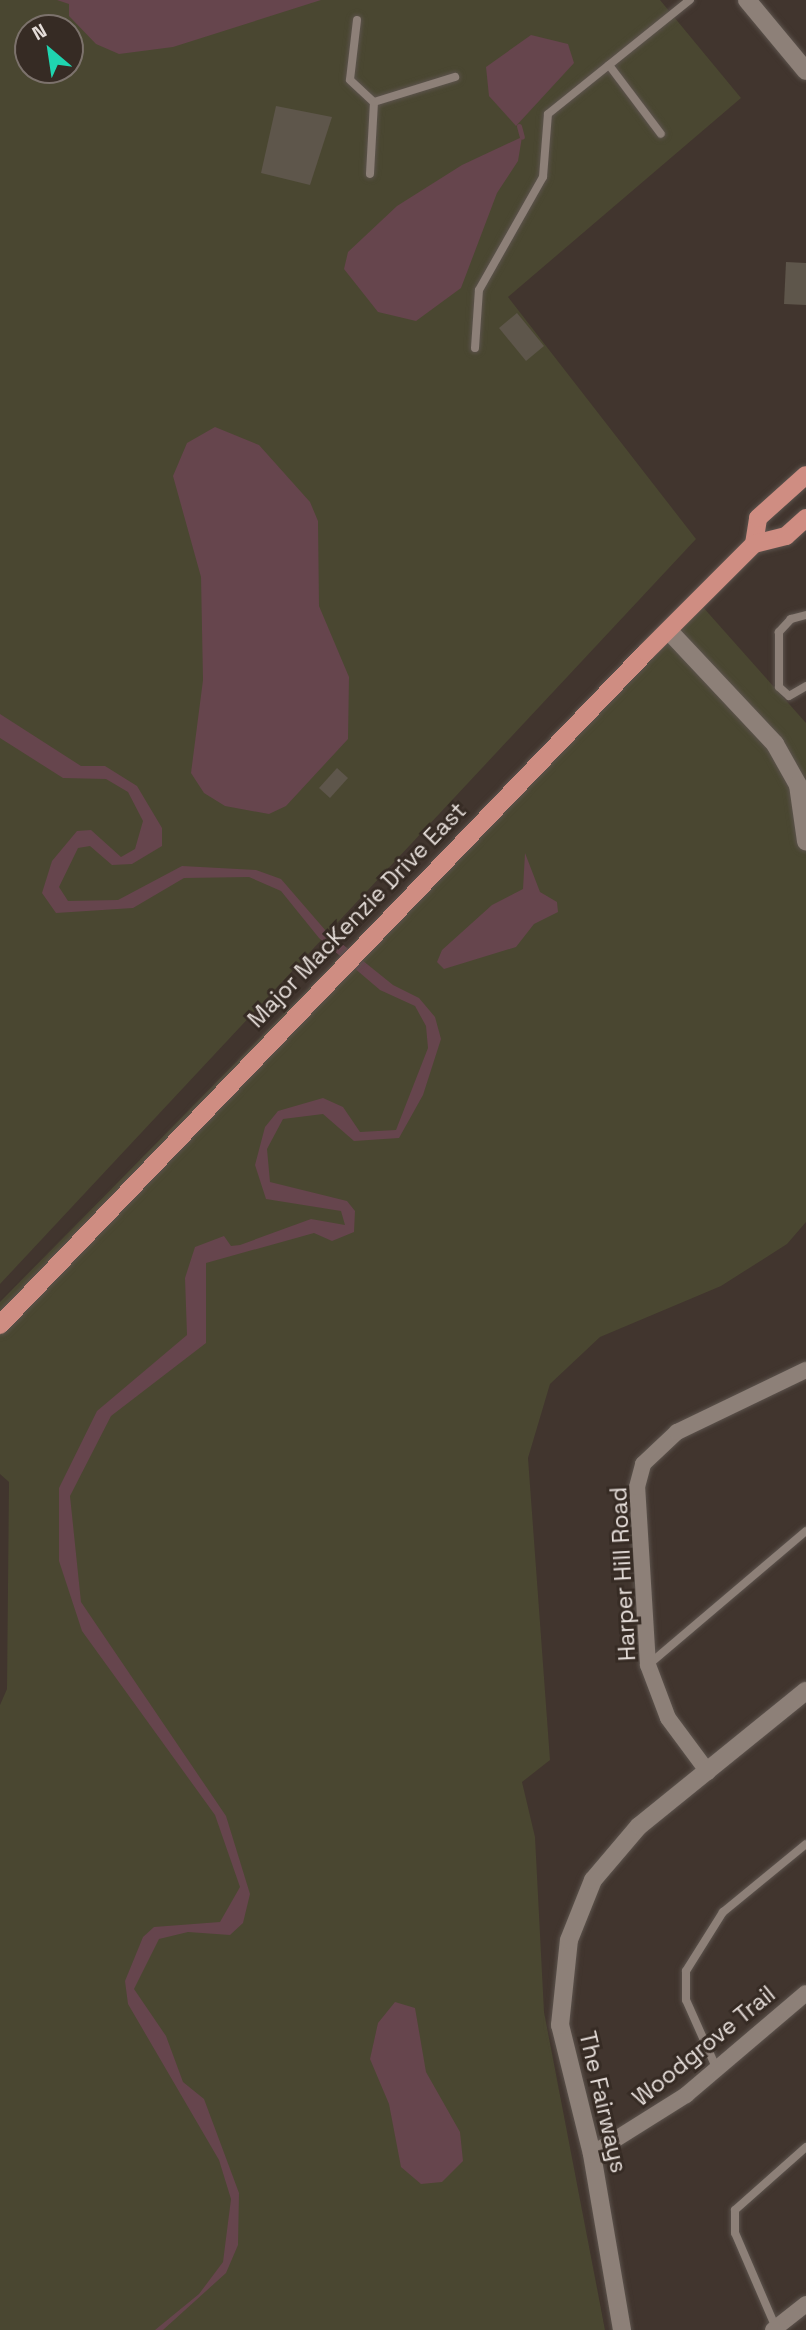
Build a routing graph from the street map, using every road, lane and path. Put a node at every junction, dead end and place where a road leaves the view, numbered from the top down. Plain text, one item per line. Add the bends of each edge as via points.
1 (690, 0) edge
2 (747, 0) edge
3 (357, 20) dead end
4 (609, 65) junction
5 (806, 71) edge
6 (455, 77) dead end
7 (374, 103) junction
8 (661, 134) dead end
9 (370, 174) dead end
10 (475, 348) dead end
11 (806, 475) edge
12 (806, 518) edge
13 (754, 544) junction
14 (806, 615) edge
15 (669, 631) junction
16 (806, 686) edge
17 (802, 783) edge
18 (806, 841) edge
19 (0, 1325) edge
20 (806, 1370) edge
21 (806, 1531) edge
22 (648, 1665) junction
23 (806, 1691) edge
24 (708, 1772) junction
25 (806, 1844) edge
26 (806, 1993) edge
27 (715, 2065) junction
28 (806, 2147) edge
29 (592, 2154) junction
30 (806, 2304) edge
31 (775, 2329) edge
32 (622, 2330) edge

1 - 4 lane
2 - 5 street
3 - 7 lane via 350,80
4 - 8 lane
4 - 10 lane via 548,114 543,177 479,290
6 - 7 lane
7 - 9 lane
11 - 13 main road, Major MacKenzie Drive East via 758,518
12 - 13 main road via 786,537
13 - 15 main road, Major MacKenzie Drive East
14 - 16 lane via 791,619 779,632 779,687 789,696
15 - 17 street via 775,744
15 - 19 main road, Major MacKenzie Drive East via 386,917
17 - 18 street
20 - 22 street, Harper Hill Road via 677,1432 643,1464 637,1488
21 - 22 lane
22 - 24 street, Harper Hill Road via 668,1718
23 - 24 street, The Fairways
24 - 29 street, The Fairways via 612,1854 593,1880 569,1940 560,2025
25 - 27 lane via 723,1912 686,1970 687,2000
26 - 27 street, Woodgrove Trail
27 - 29 street, Woodgrove Trail via 686,2095
28 - 31 lane via 735,2210 735,2233
29 - 32 street, The Fairways
30 - 31 street

